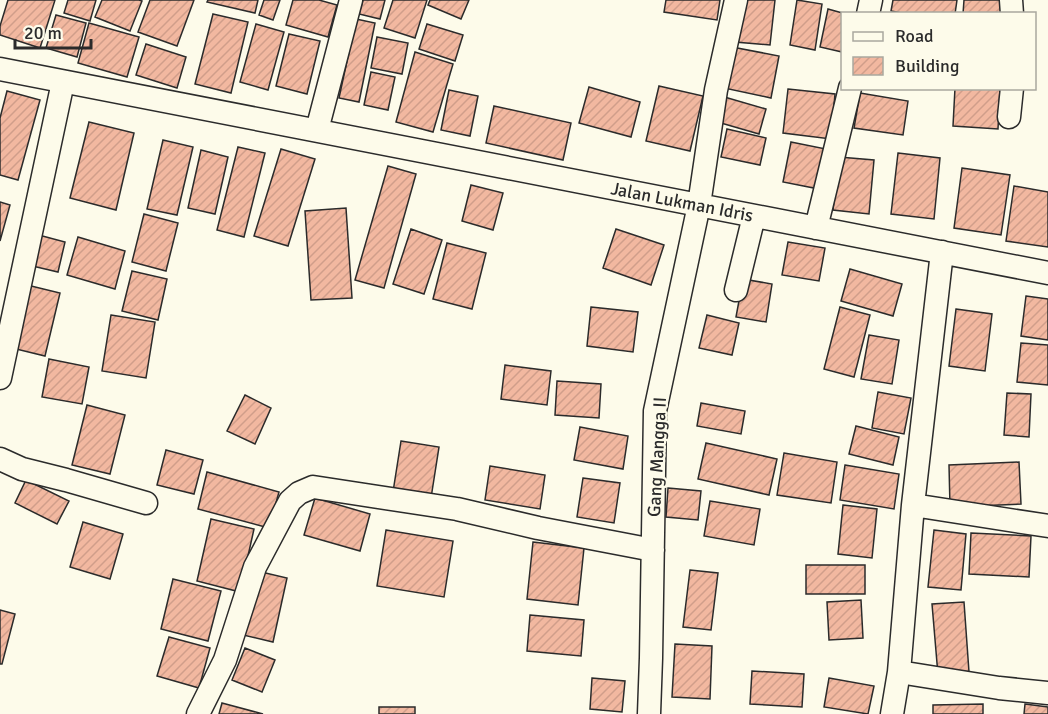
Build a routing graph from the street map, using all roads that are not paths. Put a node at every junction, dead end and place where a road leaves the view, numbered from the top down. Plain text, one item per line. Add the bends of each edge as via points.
1 (351, 0) edge
2 (736, 0) edge
3 (0, 69) edge
4 (63, 82) junction
5 (850, 90) edge
6 (1012, 90) edge
7 (1009, 117) dead end
8 (317, 130) junction
9 (699, 205) junction
10 (754, 216) junction
11 (816, 228) junction
12 (942, 252) junction
13 (1048, 273) edge
14 (736, 290) dead end
15 (7, 315) edge
16 (0, 378) edge
17 (0, 459) edge
18 (146, 502) dead end
19 (913, 505) junction
20 (1048, 526) edge
21 (653, 550) junction
22 (899, 672) junction
23 (1048, 693) edge
24 (198, 714) edge
25 (649, 714) edge
26 (892, 714) edge

1 - 8 street
2 - 9 street, Gang Mangga II via 716,90
3 - 4 street, Jalan Lukman Idris
4 - 8 street, Jalan Lukman Idris
4 - 15 street
5 - 11 street
6 - 7 street
8 - 9 street, Jalan Lukman Idris
9 - 10 street, Jalan Lukman Idris
9 - 21 street, Gang Mangga II via 655,411
10 - 11 street, Jalan Lukman Idris
10 - 14 street
11 - 12 street, Jalan Lukman Idris
12 - 13 street, Jalan Lukman Idris
12 - 19 street
15 - 16 street
17 - 18 street via 22,469
19 - 20 street
19 - 22 street
21 - 24 street via 456,509 313,487 290,501 255,567 225,660
21 - 25 street, Gang Mangga II
22 - 23 street
22 - 26 street

